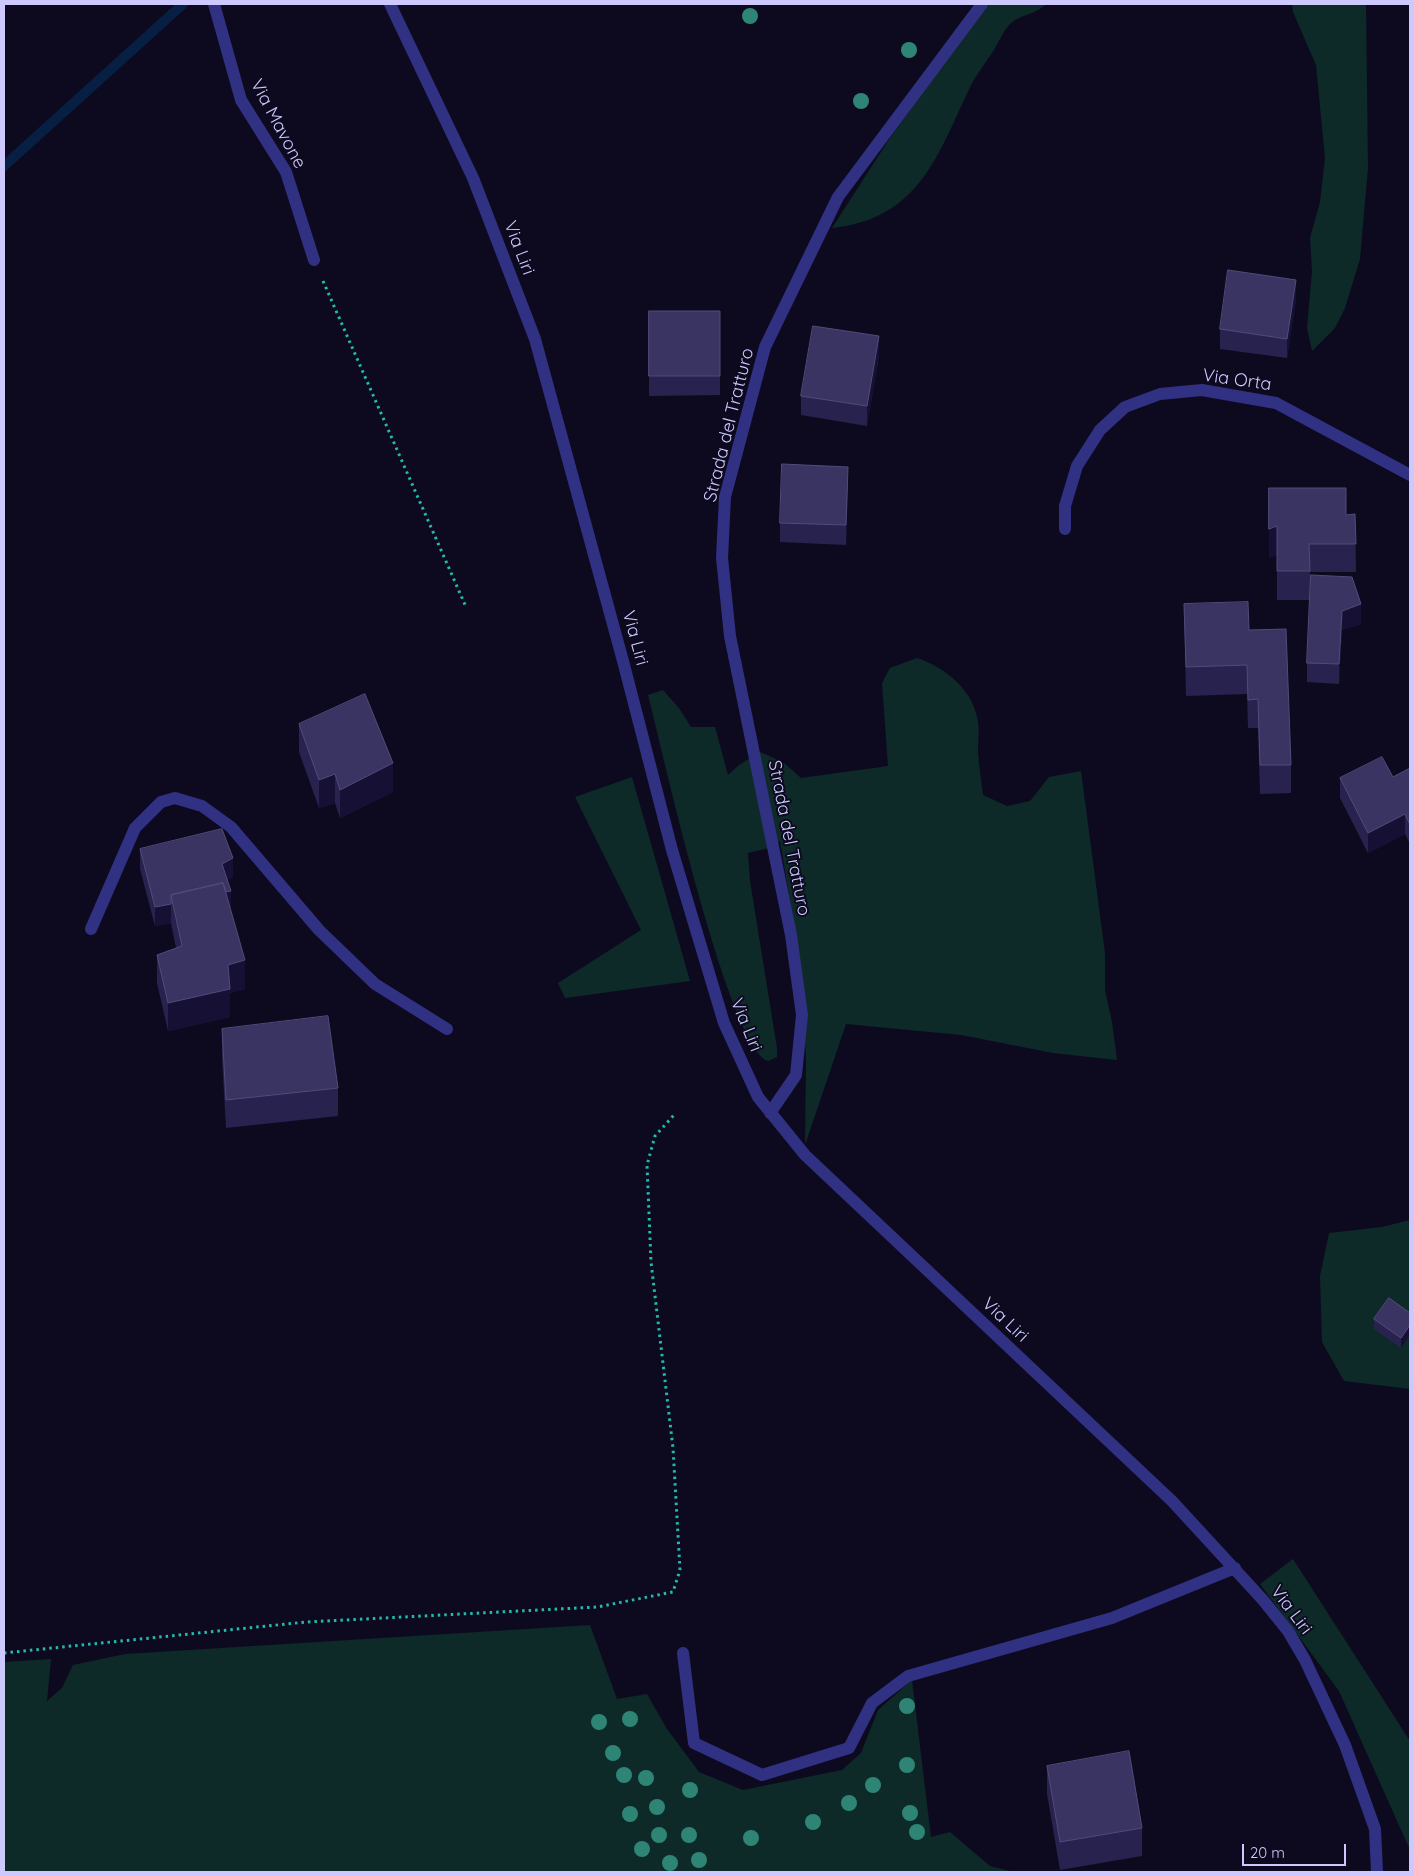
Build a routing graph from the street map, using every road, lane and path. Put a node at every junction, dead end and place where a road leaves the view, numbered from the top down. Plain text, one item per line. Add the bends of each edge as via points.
1 (214, 4) edge
2 (390, 4) edge
3 (982, 4) edge
4 (314, 260) joint
5 (1410, 475) edge
6 (1066, 529) dead end
7 (466, 607) dead end
8 (91, 929) dead end
9 (447, 1029) dead end
10 (770, 1113) junction
11 (674, 1115) dead end
12 (1235, 1568) junction
13 (4, 1653) edge
14 (683, 1653) dead end
15 (1377, 1872) edge

1 - 4 street, Via Mavone via 242,100 286,172
2 - 10 street, Via Liri via 473,178 535,339 672,850 724,1023 758,1097
3 - 10 street, Strada del Tratturo via 838,196 765,347 725,497 722,558 730,636 791,935 802,1015 796,1075
4 - 7 path
5 - 6 street, Via Orta via 1276,403 1202,390 1160,394 1125,407 1100,430 1077,466 1065,506
8 - 9 street via 134,828 161,802 175,798 202,806 231,827 319,930 375,984
10 - 12 street, Via Liri via 805,1155 1172,1501
11 - 13 path via 655,1136 647,1165 651,1262 673,1448 680,1570 673,1592 597,1607 306,1622
12 - 14 street via 1112,1618 908,1676 872,1703 848,1748 762,1776 694,1743
12 - 15 street, Via Liri via 1288,1631 1318,1687 1345,1745 1372,1820 1378,1854

